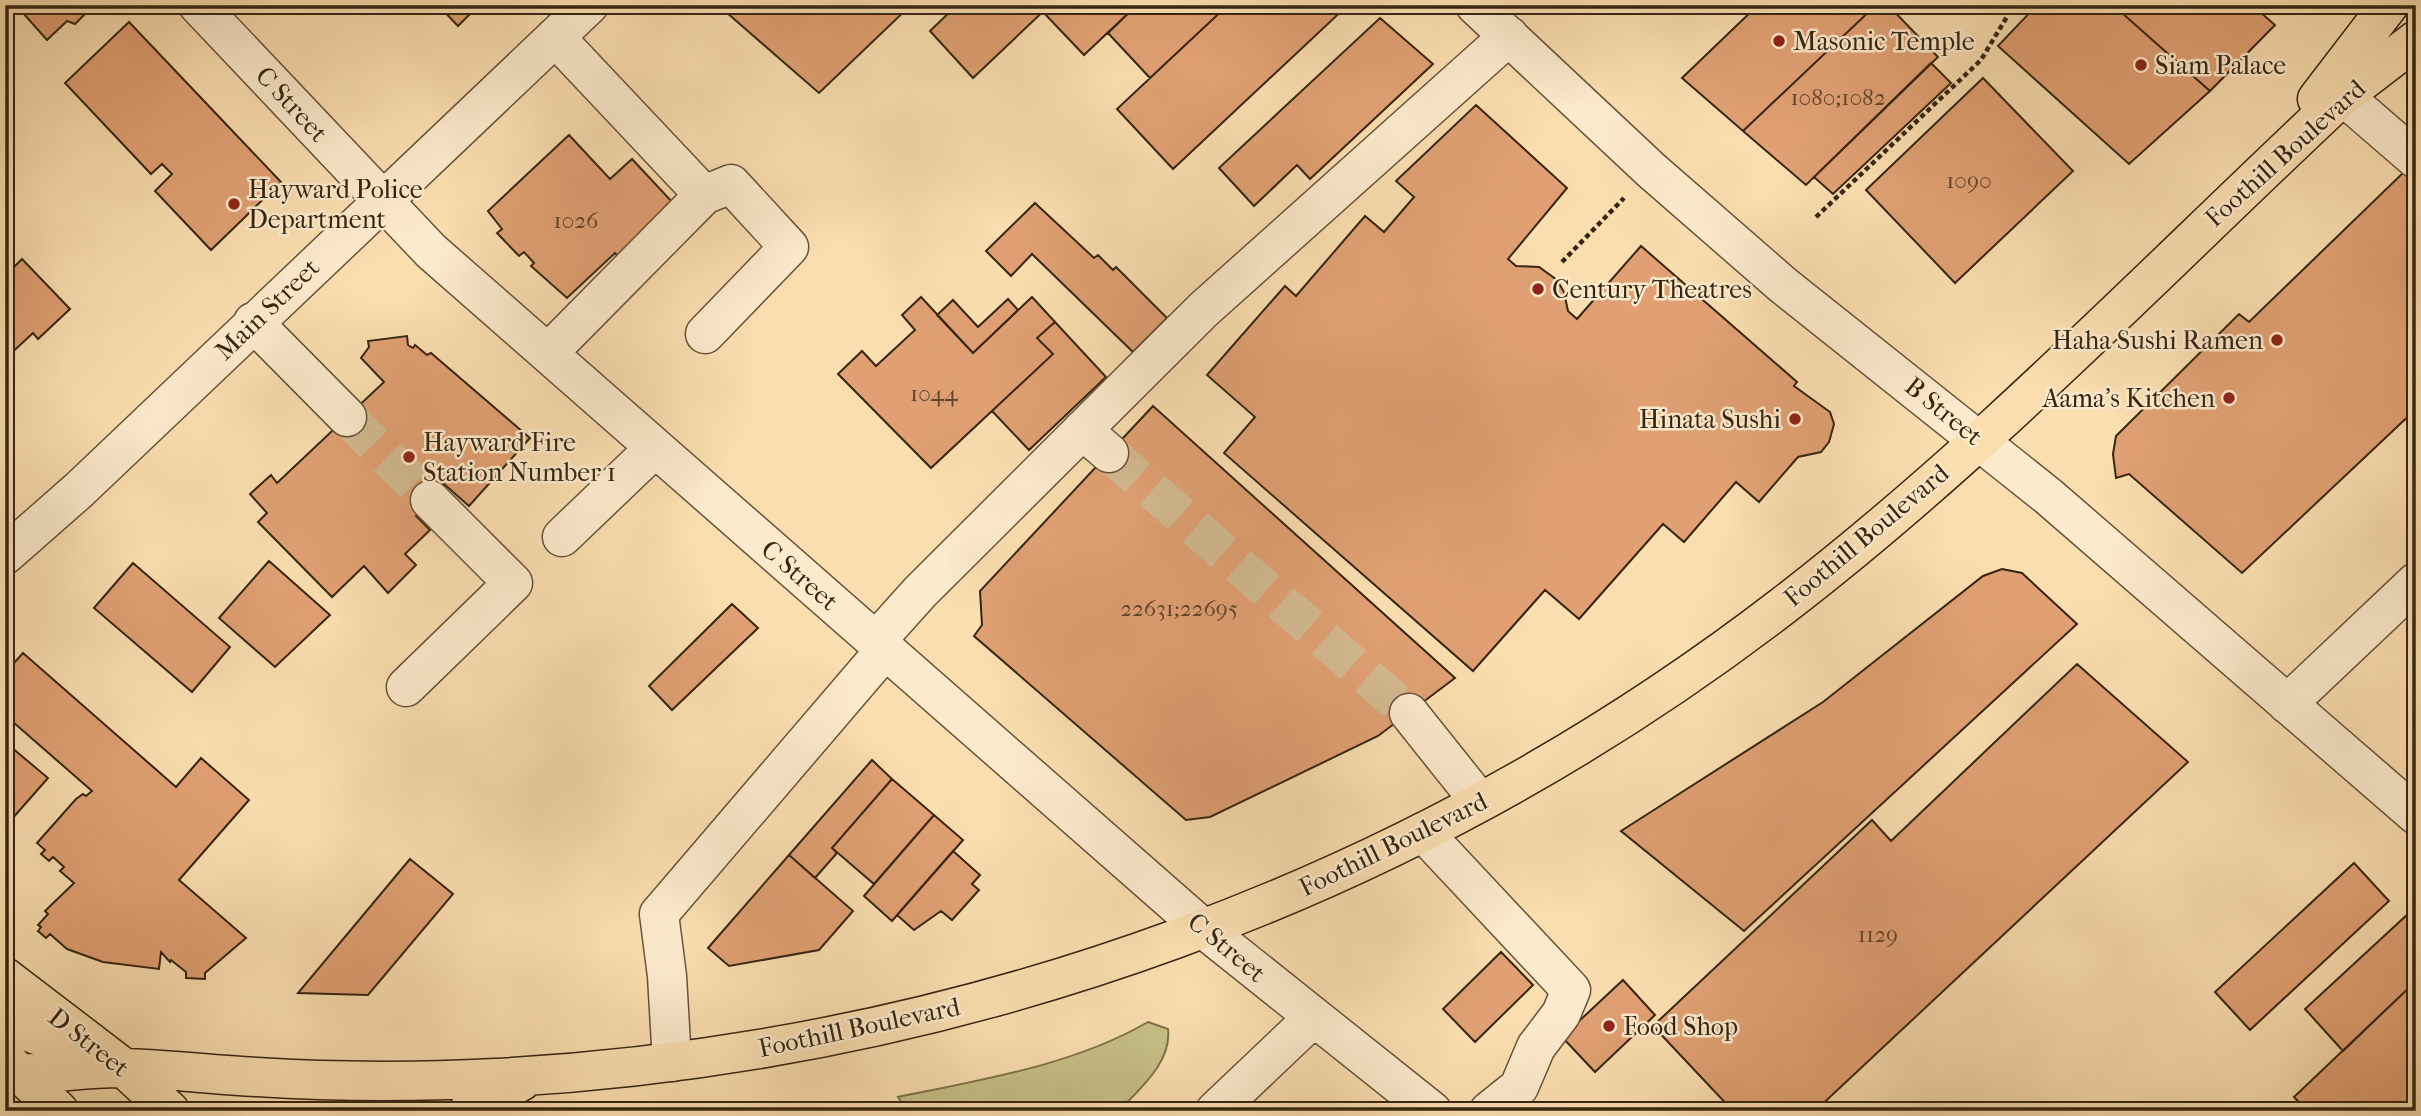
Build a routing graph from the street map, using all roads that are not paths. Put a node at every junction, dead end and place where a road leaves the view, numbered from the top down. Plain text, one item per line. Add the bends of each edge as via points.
1 (198, 5) edge
2 (589, 5) edge
3 (1475, 5) edge
4 (2389, 5) edge
5 (1509, 36) junction
6 (555, 37) junction
7 (2416, 40) edge
8 (2343, 96) junction
9 (2416, 159) edge
10 (2261, 173) junction
11 (704, 195) junction
12 (383, 201) junction
13 (253, 322) junction
14 (705, 334) dead end
15 (548, 354) junction
16 (347, 417) tunnel mouth
17 (1979, 439) junction
18 (655, 448) junction
19 (430, 500) tunnel mouth
20 (562, 537) dead end
21 (5, 555) edge
22 (2416, 582) edge
23 (880, 645) junction
24 (406, 687) dead end
25 (2287, 704) junction
26 (1409, 713) tunnel mouth
27 (1480, 802) junction
28 (2416, 816) edge
29 (1423, 832) junction
30 (1205, 930) junction
31 (5, 977) edge
32 (1313, 1018) junction
33 (5, 1023) edge
34 (672, 1062) junction
35 (124, 1068) junction
36 (11, 1069) edge
37 (531, 1076) junction
38 (59, 1111) edge
39 (170, 1111) edge
40 (468, 1111) edge
41 (1215, 1111) edge
42 (1432, 1111) edge
43 (1489, 1111) edge

1 - 12 street, C Street
2 - 6 street, Main Street
3 - 5 street, B Street
4 - 10 main road
5 - 17 street, B Street via 1651,170 1783,285
5 - 23 street via 1203,310 1114,398 1095,441 920,592
6 - 11 street
6 - 12 street, Main Street
7 - 8 main road, Foothill Boulevard
8 - 9 street
8 - 10 main road, Foothill Boulevard
10 - 17 main road, Foothill Boulevard
11 - 14 street via 732,184 789,247
11 - 15 street
12 - 13 street, Main Street
12 - 15 street, C Street via 431,251
13 - 16 street
13 - 21 street, Main Street
15 - 18 street, C Street
17 - 25 street, B Street
17 - 27 main road, Foothill Boulevard via 1881,526 1740,638 1607,728
18 - 20 street
18 - 23 street, C Street
19 - 24 street via 513,583
22 - 25 street
23 - 30 street, C Street
23 - 34 street via 659,914
25 - 28 street, B Street
26 - 27 street
27 - 29 main road, Foothill Boulevard
29 - 30 main road, Foothill Boulevard
29 - 43 street via 1571,990 1560,1014 1535,1047 1519,1087
30 - 32 street, C Street
30 - 34 main road, Foothill Boulevard via 1088,970 922,1016
31 - 35 main road, D Street
32 - 41 street
32 - 42 street, C Street
33 - 35 main road, Foothill Boulevard
34 - 37 main road, Foothill Boulevard
35 - 36 main road, Foothill Boulevard
35 - 37 main road, Foothill Boulevard via 365,1081
35 - 39 main road, D Street
36 - 38 main road
37 - 40 main road

